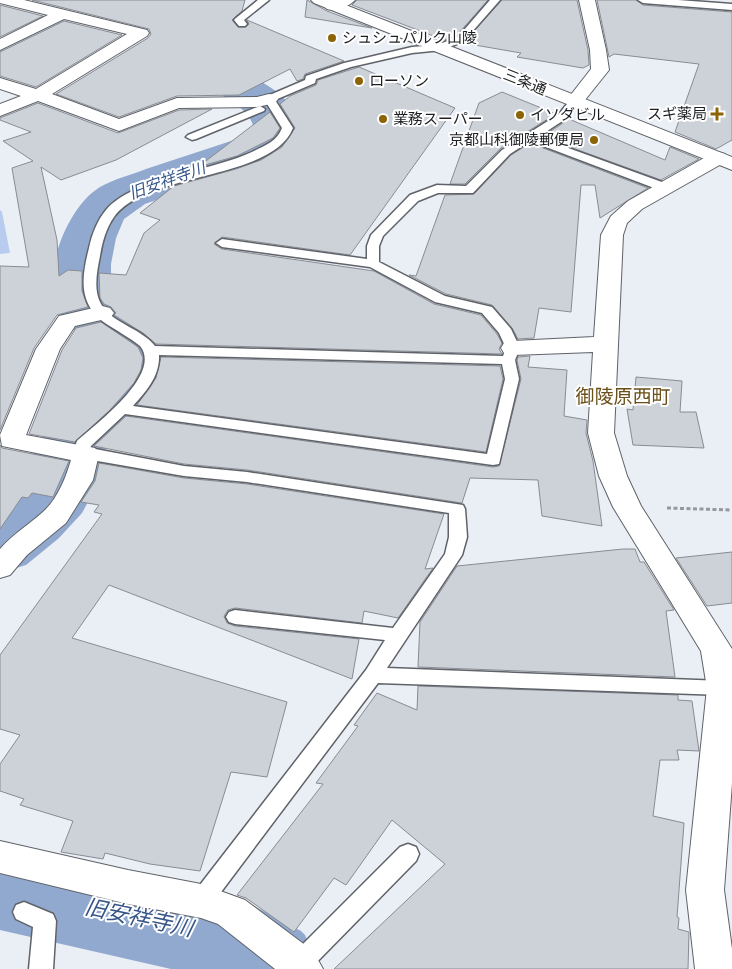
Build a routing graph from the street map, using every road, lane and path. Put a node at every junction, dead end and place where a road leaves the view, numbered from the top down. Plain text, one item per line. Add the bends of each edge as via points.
1 (5, 0) edge
2 (264, 0) edge
3 (495, 0) edge
4 (585, 0) edge
5 (643, 0) edge
6 (333, 2) edge
7 (732, 7) edge
8 (62, 14) junction
9 (242, 24) dead end
10 (0, 45) edge
11 (438, 48) junction
12 (0, 83) edge
13 (38, 95) junction
14 (574, 101) junction
15 (265, 104) junction
16 (0, 111) edge
17 (192, 137) dead end
18 (530, 137) junction
19 (725, 161) edge
20 (666, 188) junction
21 (222, 243) dead end
22 (373, 264) junction
23 (95, 315) junction
24 (606, 344) junction
25 (151, 350) junction
26 (510, 354) junction
27 (120, 408) junction
28 (75, 452) junction
29 (626, 507) junction
30 (732, 510) edge
31 (0, 568) edge
32 (234, 617) dead end
33 (398, 635) junction
34 (373, 675) junction
35 (723, 688) junction
36 (408, 854) dead end
37 (0, 857) edge
38 (202, 901) junction
39 (24, 912) dead end
40 (301, 966) edge
41 (41, 969) edge
42 (715, 969) edge

1 - 8 street
2 - 9 lane via 239,20
3 - 11 lane via 462,39
4 - 14 street via 600,70
5 - 7 lane
6 - 11 street, 三条通
8 - 10 street
8 - 13 street via 141,33
11 - 14 street, 三条通
11 - 15 lane via 412,50 320,73 310,78 311,81
12 - 13 street
13 - 15 street via 119,125 177,103
13 - 16 street
14 - 18 lane via 562,116
14 - 19 street, 三条通
15 - 17 lane
15 - 23 lane via 288,128 286,136 277,144 221,167 149,189 110,212 97,242 91,276
18 - 20 lane
18 - 22 lane via 506,152 470,190 437,189 414,198 377,235
19 - 20 street
20 - 24 street via 635,205 618,220 612,235
21 - 22 lane
22 - 26 lane via 440,298 487,310 506,332
23 - 25 lane via 132,334
23 - 28 street via 67,321 48,349 11,440
24 - 26 street
24 - 29 street via 602,433 613,476
25 - 26 lane
25 - 27 lane via 152,366 146,379
26 - 27 lane via 512,379 493,460
27 - 28 lane via 83,444 82,449
28 - 31 street via 79,480 56,516 17,548
28 - 33 lane via 184,471 457,509 458,537 453,555
29 - 30 path
29 - 35 street via 717,650
32 - 33 lane
33 - 34 lane
34 - 35 lane
34 - 38 lane
35 - 42 street via 705,890
36 - 40 lane
37 - 38 street
38 - 40 street via 231,912
39 - 41 lane via 45,921

